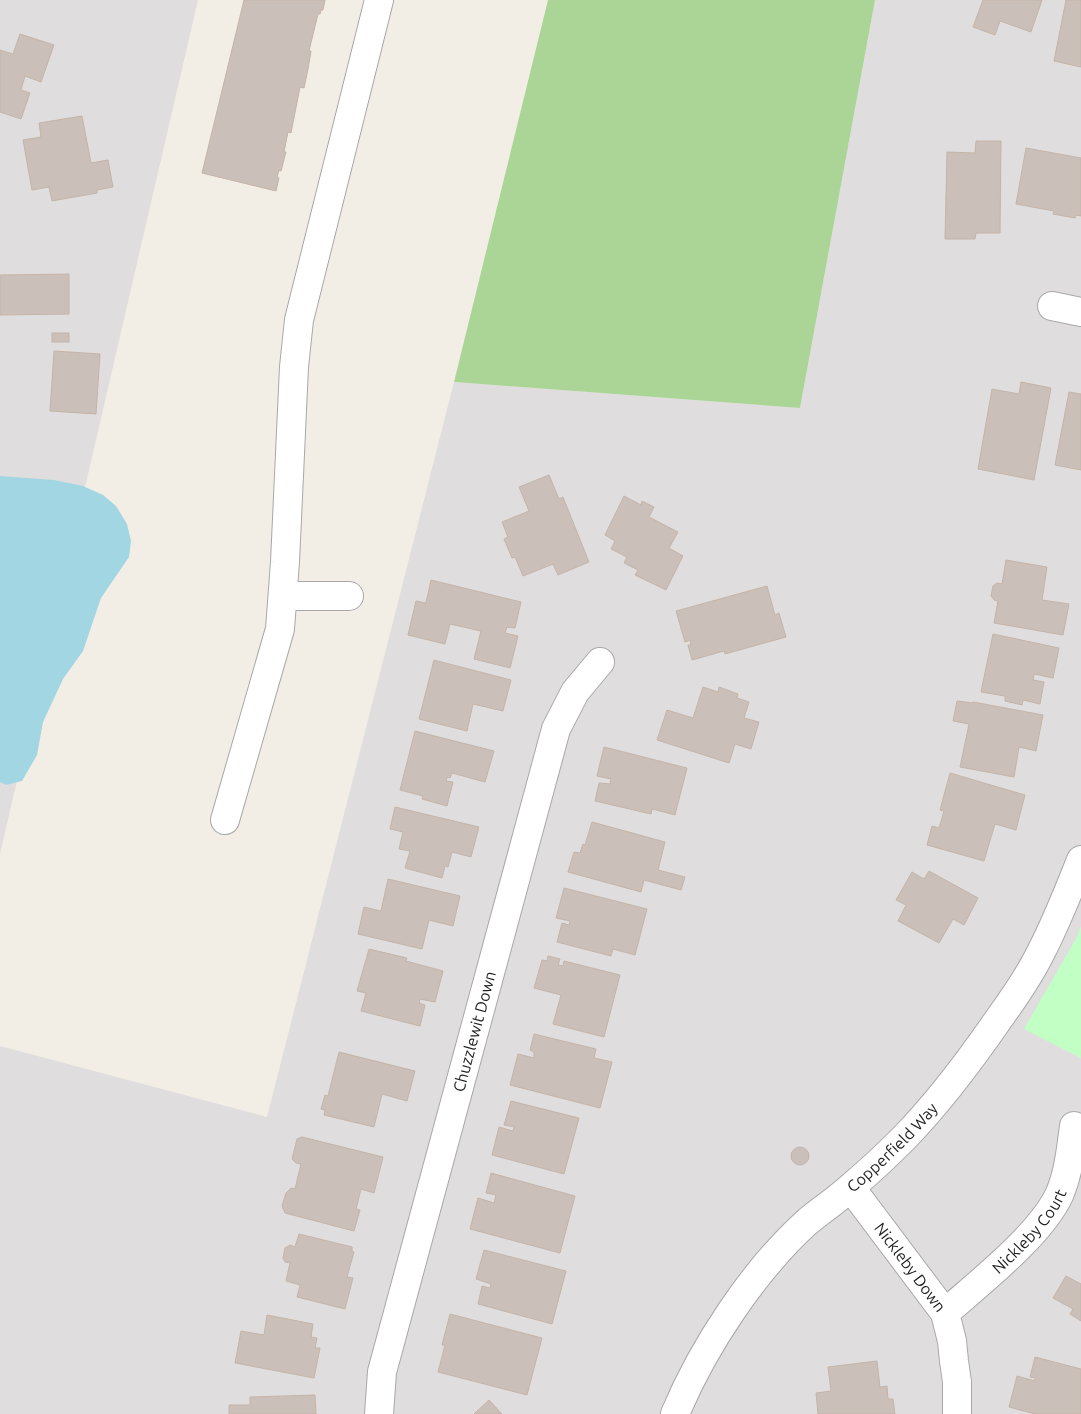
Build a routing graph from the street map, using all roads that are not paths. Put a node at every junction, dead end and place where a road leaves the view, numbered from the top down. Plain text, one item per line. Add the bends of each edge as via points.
1 (379, 0) edge
2 (1052, 306) dead end
3 (1081, 312) edge
4 (283, 596) junction
5 (349, 596) dead end
6 (600, 662) dead end
7 (225, 820) dead end
8 (1081, 860) edge
9 (1074, 1126) dead end
10 (851, 1188) junction
11 (944, 1313) junction
12 (379, 1414) edge
13 (675, 1414) edge
14 (957, 1414) edge

1 - 4 street via 299,320
2 - 3 street
4 - 5 street
4 - 7 street via 276,646
6 - 12 street, Chuzzlewit Down via 575,692 556,729 382,1372
8 - 10 street, Copperfield Way via 1041,952 973,1056 904,1138
9 - 11 street, Nickleby Court via 1066,1177 1049,1212 1002,1262
10 - 11 street, Nickleby Down
10 - 13 street, Copperfield Way via 807,1222 764,1267 724,1323
11 - 14 street, Nickleby Down via 952,1342

